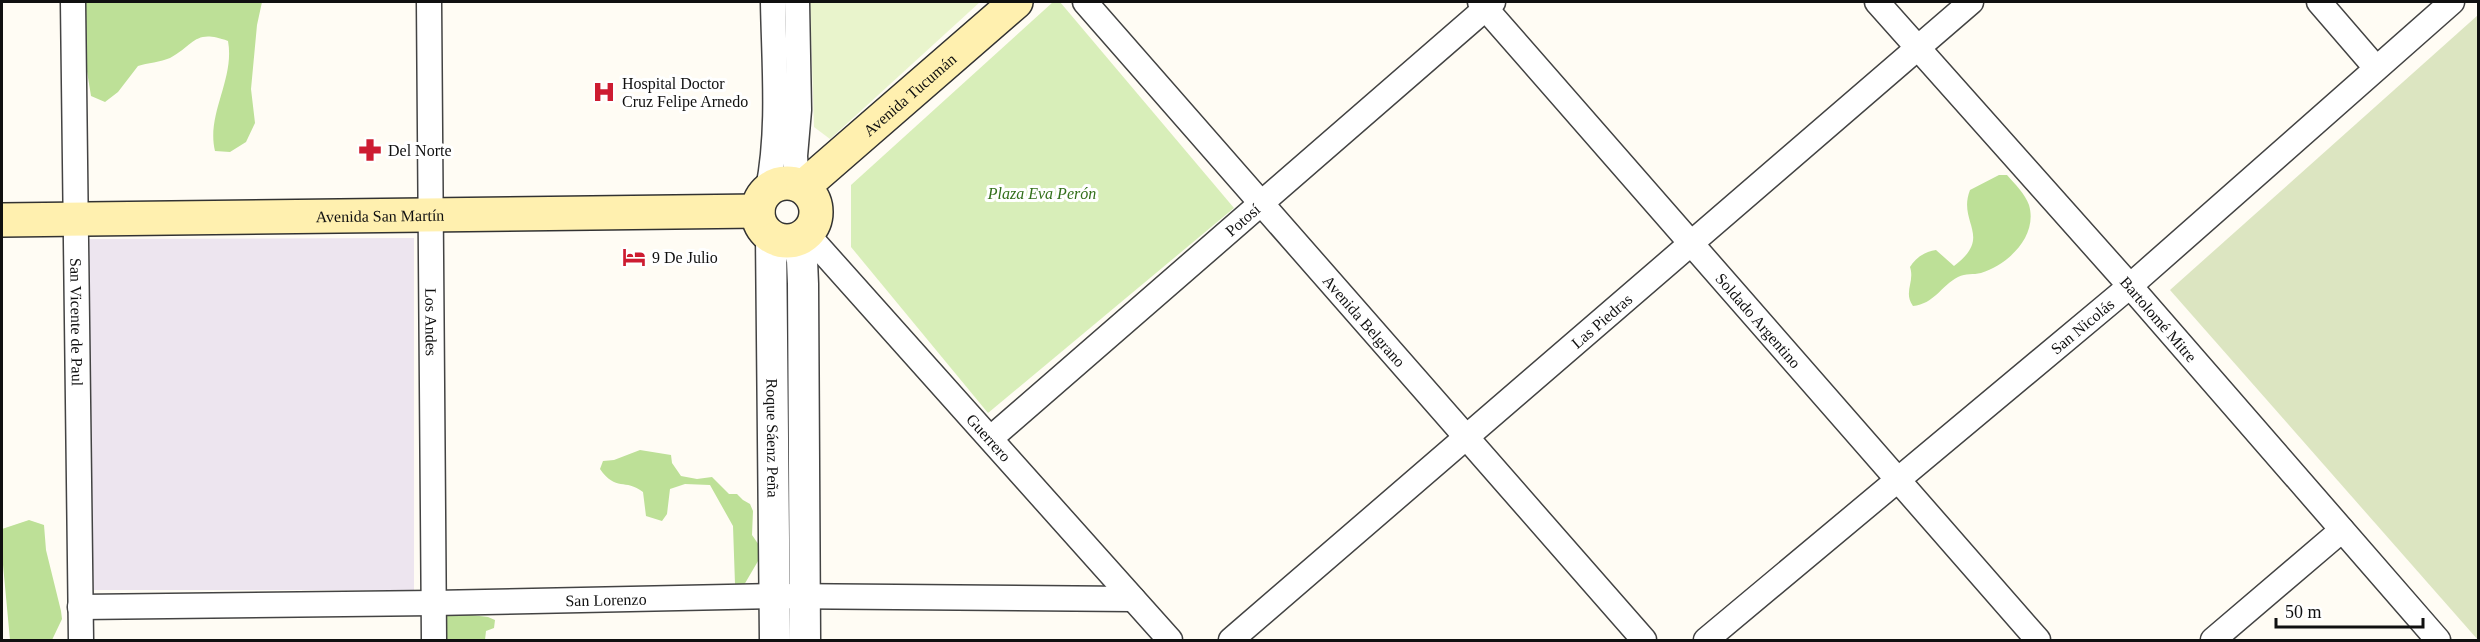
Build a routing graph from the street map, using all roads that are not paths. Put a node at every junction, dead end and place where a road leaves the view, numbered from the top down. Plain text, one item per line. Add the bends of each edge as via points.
1 (74, 2) edge
2 (429, 2) edge
3 (773, 2) edge
4 (797, 2) edge
5 (1016, 2) edge
6 (1085, 2) edge
7 (1877, 2) edge
8 (1971, 2) edge
9 (2319, 2) edge
10 (2452, 2) edge
11 (1486, 4) edge
12 (1917, 49) junction
13 (2376, 68) junction
14 (1261, 202) junction
15 (786, 212) junction
16 (431, 216) junction
17 (76, 219) junction
18 (2, 220) edge
19 (1692, 242) junction
20 (2130, 286) junction
21 (1466, 436) junction
22 (992, 438) junction
23 (1899, 480) junction
24 (2342, 530) junction
25 (775, 596) junction
26 (804, 598) junction
27 (1133, 599) junction
28 (434, 603) junction
29 (80, 607) junction
30 (1166, 638) edge
31 (81, 640) edge
32 (434, 640) edge
33 (775, 640) edge
34 (805, 640) edge
35 (1231, 640) edge
36 (1644, 640) edge
37 (1706, 640) edge
38 (2038, 640) edge
39 (2213, 640) edge
40 (2438, 640) edge

1 - 17 street, San Vicente de Paul
2 - 16 street, Los Andes
3 - 15 street, Roque Sáenz Peña via 772,167
4 - 15 street, Roque Sáenz Peña via 799,110
5 - 15 main road, Avenida Tucumán
6 - 14 street, Avenida Belgrano
7 - 12 street, Bartolomé Mitre
8 - 12 street, Las Piedras
9 - 13 street
10 - 13 street, San Nicolás
11 - 14 street, Potosí
11 - 19 street, Soldado Argentino
12 - 19 street, Las Piedras
12 - 20 street, Bartolomé Mitre
13 - 20 street, San Nicolás
14 - 21 street, Avenida Belgrano
14 - 22 street, Potosí
15 - 16 main road, Avenida San Martín
15 - 22 street, Guerrero
15 - 25 street, Roque Sáenz Peña
15 - 26 street, Roque Sáenz Peña via 802,260
16 - 17 main road, Avenida San Martín
16 - 28 street, Los Andes
17 - 18 main road, Avenida San Martín
17 - 29 street, San Vicente de Paul
19 - 21 street, Las Piedras
19 - 23 street, Soldado Argentino
20 - 23 street, San Nicolás
20 - 24 street, Bartolomé Mitre
21 - 35 street, Las Piedras
21 - 36 street, Avenida Belgrano
22 - 27 street, Guerrero
23 - 37 street, San Nicolás
23 - 38 street, Soldado Argentino
24 - 39 street
24 - 40 street, Bartolomé Mitre
25 - 26 street, San Lorenzo
25 - 28 street, San Lorenzo
25 - 33 street, Roque Sáenz Peña
26 - 27 street, San Lorenzo
26 - 34 street, Roque Sáenz Peña
27 - 30 street, Guerrero
28 - 29 street, San Lorenzo
28 - 32 street, Los Andes
29 - 31 street, San Vicente de Paul

